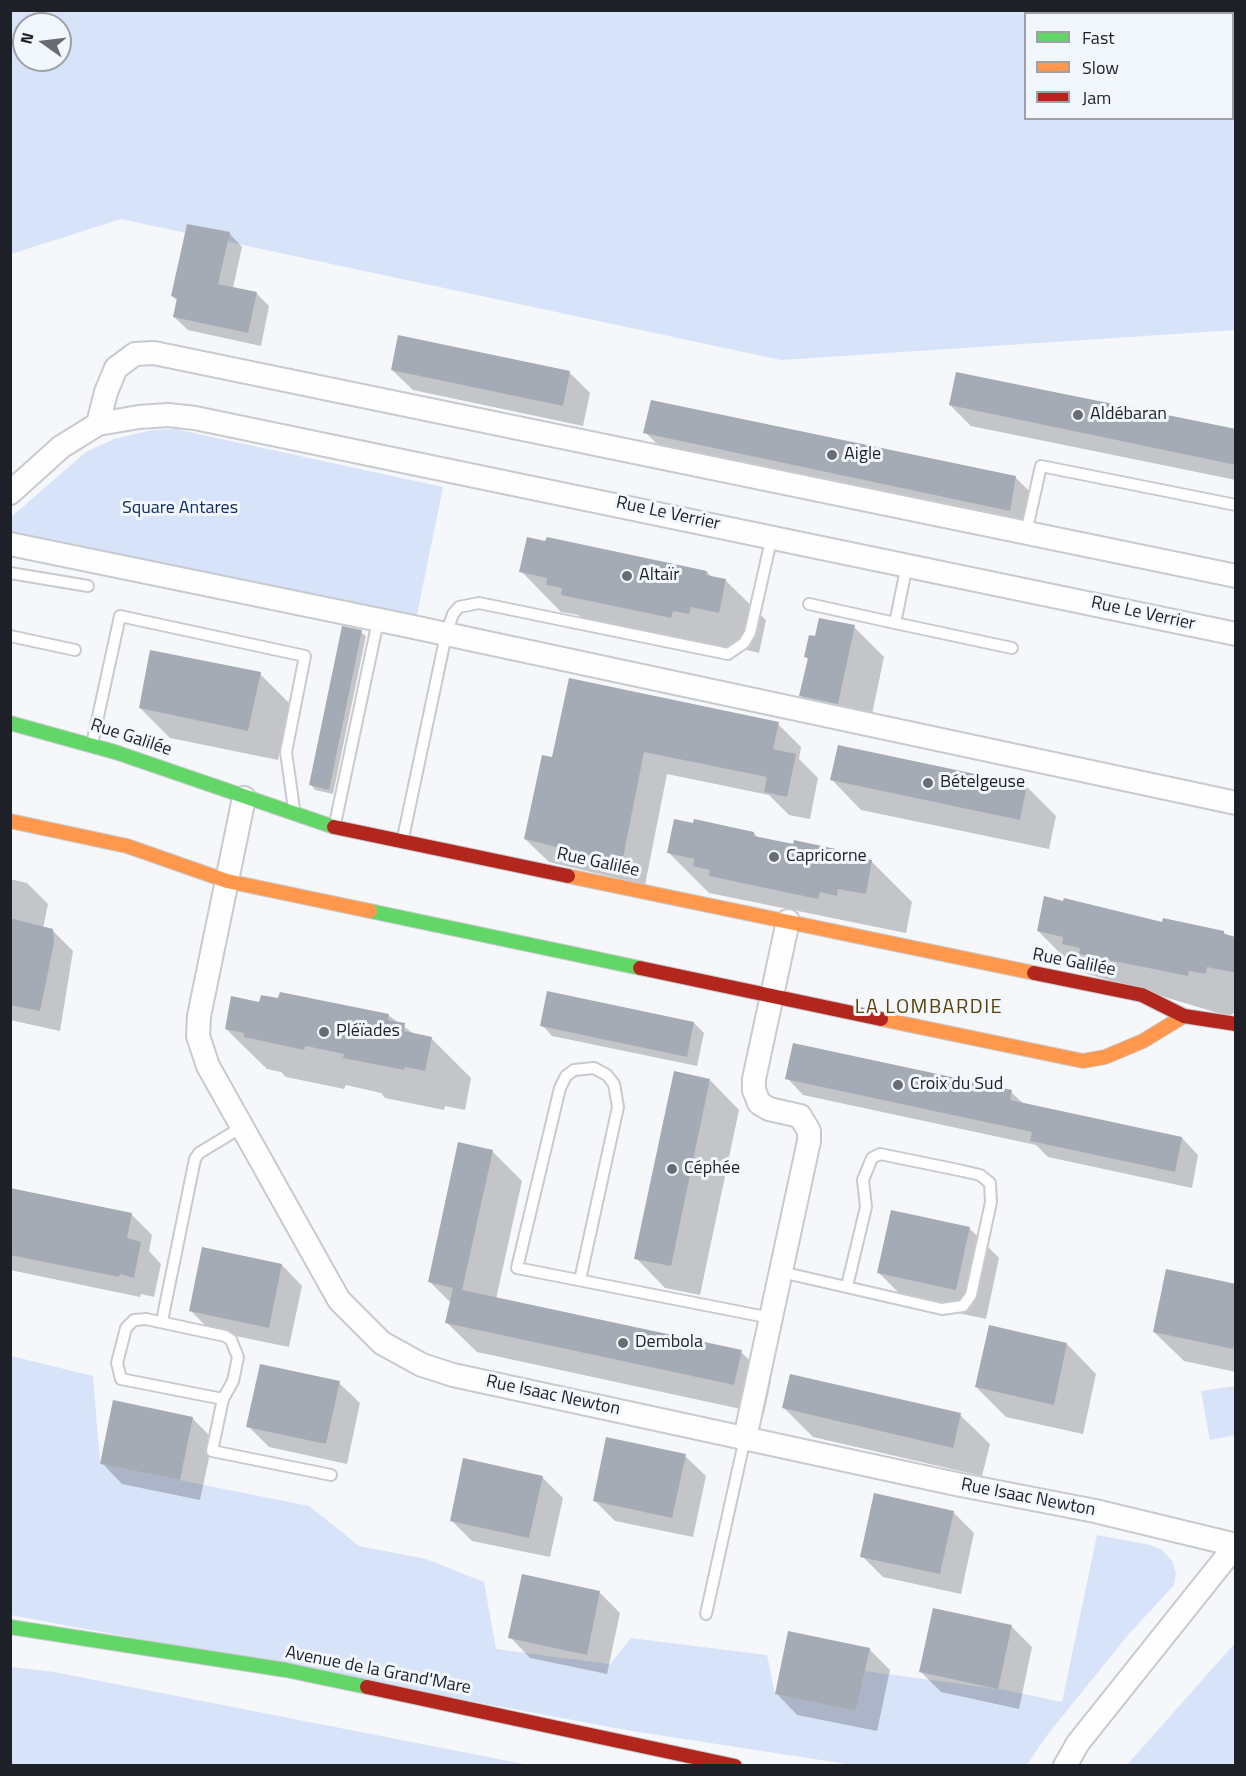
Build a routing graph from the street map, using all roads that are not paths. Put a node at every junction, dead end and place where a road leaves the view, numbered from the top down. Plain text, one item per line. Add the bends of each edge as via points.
1 (98, 424) junction
2 (10, 493) edge
3 (1236, 505) edge
4 (1026, 533) junction
5 (772, 536) junction
6 (10, 544) edge
7 (907, 565) junction
8 (10, 573) edge
9 (1236, 576) edge
10 (88, 586) dead end
11 (809, 604) dead end
12 (378, 621) junction
13 (895, 622) junction
14 (1236, 634) edge
15 (446, 635) junction
16 (10, 636) edge
17 (1012, 648) dead end
18 (75, 650) dead end
19 (10, 723) edge
20 (92, 744) junction
21 (244, 798) junction
22 (1236, 803) edge
23 (294, 815) junction
24 (10, 821) edge
25 (334, 827) junction
26 (402, 841) junction
27 (227, 881) junction
28 (789, 921) junction
29 (772, 997) junction
30 (1184, 1016) junction
31 (1236, 1024) edge
32 (242, 1127) junction
33 (781, 1272) junction
34 (580, 1280) junction
35 (847, 1286) junction
36 (771, 1318) junction
37 (162, 1321) junction
38 (223, 1399) junction
39 (745, 1438) junction
40 (331, 1476) dead end
41 (1236, 1545) edge
42 (706, 1614) dead end
43 (10, 1627) edge
44 (735, 1766) edge
45 (1065, 1766) edge

1 - 2 street via 61,447
1 - 4 street via 116,368 135,354 154,353
1 - 5 street, Rue Le Verrier via 168,415 195,418
3 - 4 lane via 1041,465
4 - 9 street
5 - 7 street, Rue Le Verrier
5 - 15 lane via 750,633 744,644 728,654 479,603 459,607
6 - 12 street
7 - 13 lane
7 - 14 street, Rue Le Verrier
8 - 10 lane
11 - 13 lane
12 - 15 street
12 - 25 lane
13 - 17 lane
15 - 22 street
15 - 26 lane
16 - 18 lane
19 - 20 street, Rue Galilée
20 - 21 street, Rue Galilée
20 - 23 lane via 120,616 305,656 286,752
21 - 23 street, Rue Galilée
21 - 27 street, Rue Isaac Newton
23 - 25 street, Rue Galilée
24 - 27 street via 127,846
25 - 26 street, Rue Galilée
26 - 28 street, Rue Galilée
27 - 29 street
27 - 32 street, Rue Isaac Newton via 198,1036 208,1066
28 - 29 street
28 - 30 street, Rue Galilée via 1142,995
29 - 30 street via 1083,1061 1106,1057 1143,1041
29 - 33 street via 754,1090 759,1103 800,1116 809,1131
30 - 31 street, Rue Galilée
32 - 37 lane via 195,1159
32 - 39 street, Rue Isaac Newton via 339,1300 371,1334 393,1350 422,1365 453,1374
33 - 35 lane
33 - 36 street
34 - 34 lane via 518,1268 560,1088 574,1070 594,1068 614,1084 618,1107
34 - 36 lane
35 - 35 lane via 942,1309 963,1306 971,1294 992,1202 990,1183 980,1175 951,1168 880,1154 872,1158 862,1180 866,1207
36 - 39 street
37 - 38 lane via 231,1340 238,1357 233,1381
37 - 38 lane via 134,1320 126,1328 117,1363 121,1379
38 - 40 lane via 212,1451
39 - 41 street, Rue Isaac Newton via 1095,1511
39 - 42 lane
41 - 45 street, Rue Isaac Newton via 1092,1725
43 - 44 street, Avenue de la Grand'Mare via 286,1670

